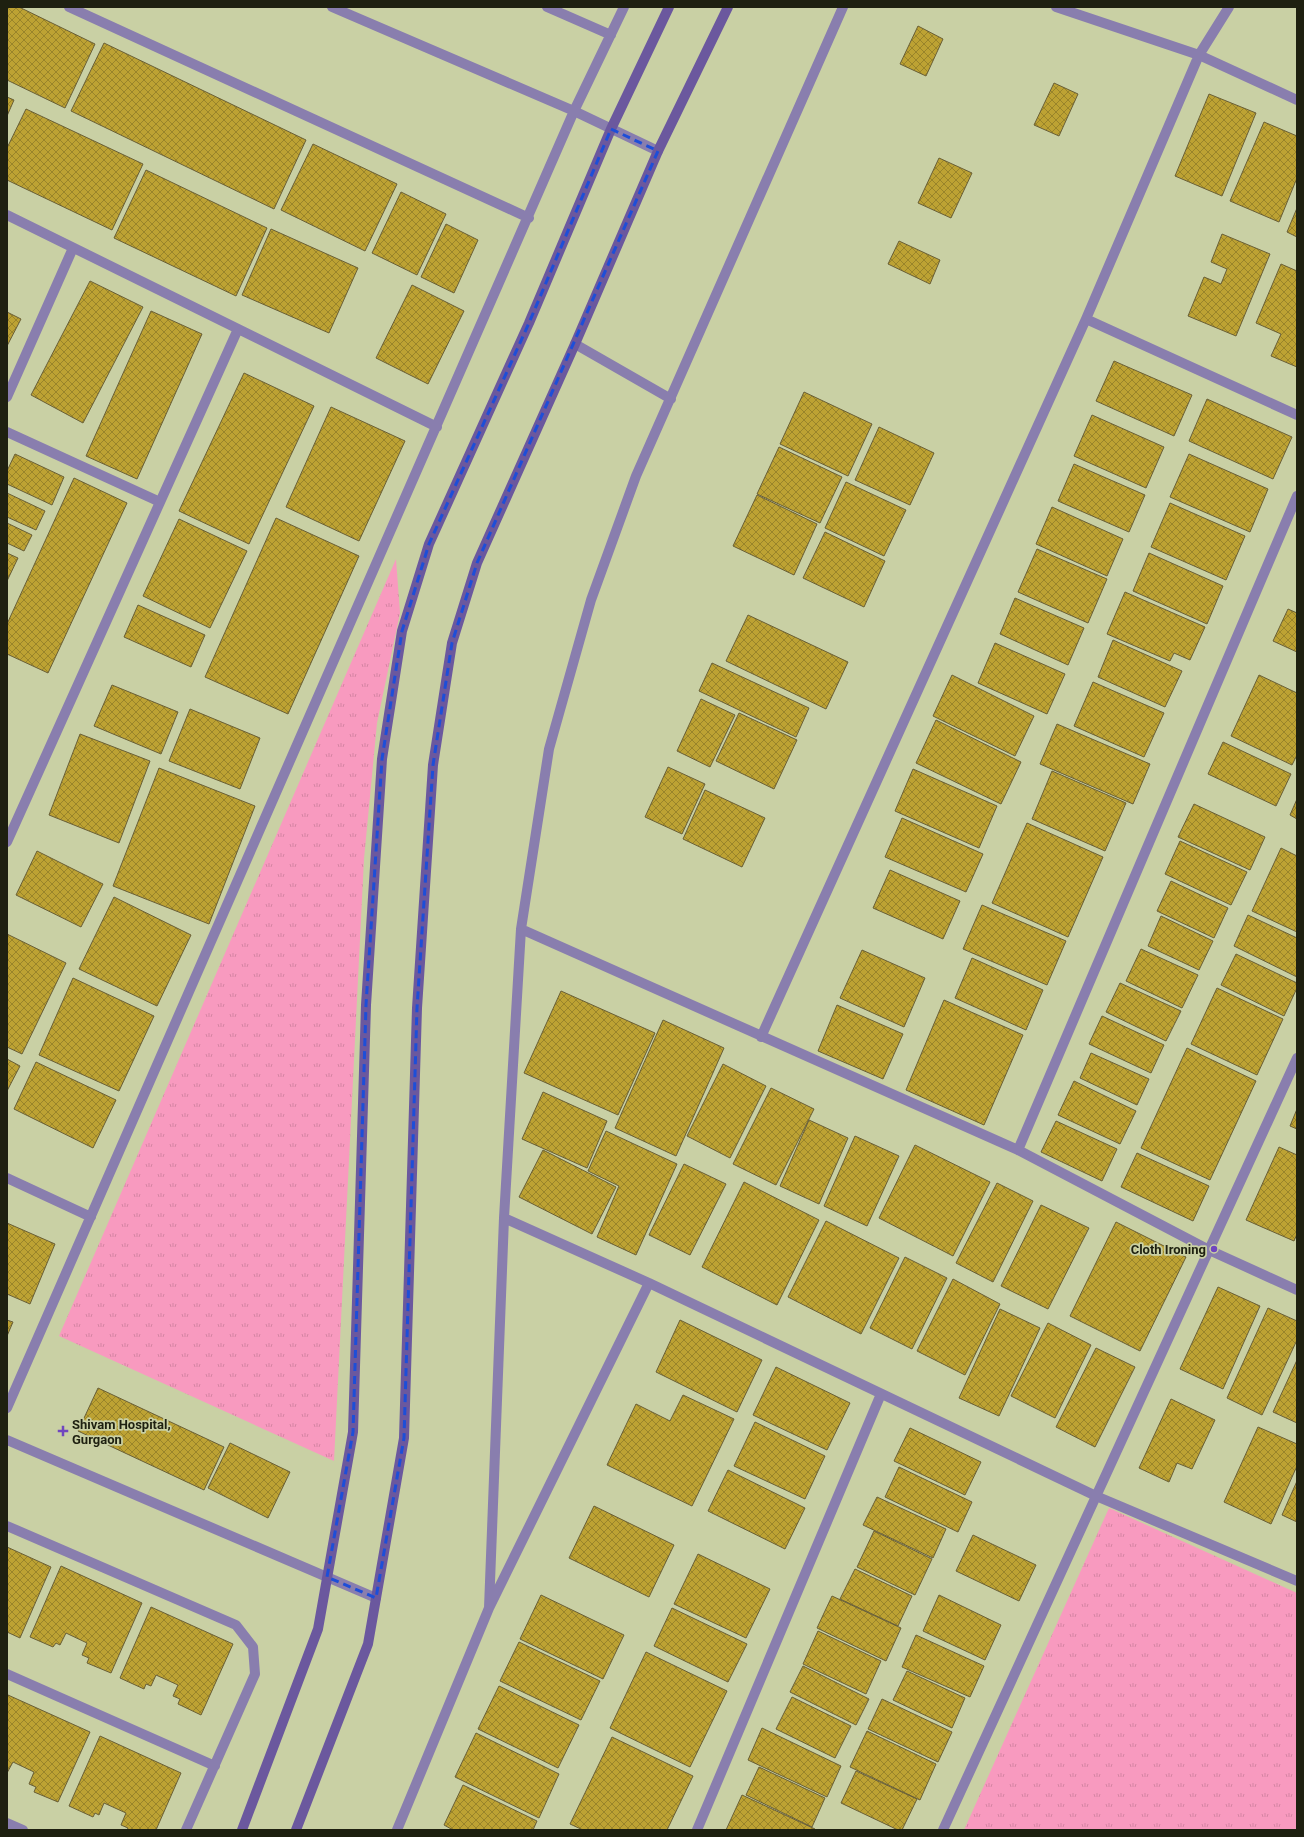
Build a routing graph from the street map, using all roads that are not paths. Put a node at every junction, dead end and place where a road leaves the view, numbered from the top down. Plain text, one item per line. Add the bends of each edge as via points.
1 (68, 7) edge
2 (332, 7) edge
3 (547, 7) edge
4 (624, 7) edge
5 (669, 7) edge
6 (728, 7) edge
7 (843, 7) edge
8 (1056, 7) edge
9 (1229, 7) edge
10 (610, 35) junction
11 (1199, 55) junction
12 (1297, 100) edge
13 (574, 111) junction
14 (612, 129) junction
15 (658, 151) junction
16 (7, 215) edge
17 (529, 218) junction
18 (73, 248) junction
19 (1086, 319) junction
20 (238, 329) junction
21 (576, 344) junction
22 (7, 397) edge
23 (671, 399) junction
24 (1297, 415) edge
25 (437, 427) junction
26 (7, 432) edge
27 (1297, 496) edge
28 (160, 502) junction
29 (7, 842) edge
30 (521, 929) junction
31 (760, 1037) junction
32 (1297, 1058) edge
33 (1018, 1150) junction
34 (7, 1178) edge
35 (91, 1217) junction
36 (504, 1218) junction
37 (1209, 1250) junction
38 (649, 1283) junction
39 (1297, 1290) edge
40 (881, 1394) junction
41 (7, 1408) edge
42 (7, 1440) edge
43 (1096, 1496) junction
44 (7, 1526) edge
45 (327, 1577) junction
46 (1297, 1581) edge
47 (376, 1598) junction
48 (489, 1608) junction
49 (7, 1674) edge
50 (215, 1766) junction
51 (7, 1823) edge
52 (23, 1830) edge
53 (186, 1830) edge
54 (242, 1830) edge
55 (296, 1830) edge
56 (397, 1830) edge
57 (698, 1830) edge
58 (943, 1830) edge

1 - 17 street
2 - 13 street
3 - 10 street
4 - 10 street
5 - 14 street
6 - 15 street
7 - 23 street
8 - 11 street
9 - 11 street
10 - 13 street
11 - 12 street
11 - 19 street
13 - 14 street
13 - 17 street
14 - 15 street
14 - 45 street via 529,323 429,544 402,631 382,759 366,1005 352,1432
15 - 21 street
16 - 18 street
17 - 25 street
18 - 20 street
18 - 22 street
19 - 24 street
19 - 31 street
20 - 25 street
20 - 28 street
21 - 23 street
21 - 47 street via 477,563 452,643 434,757 417,1008 404,1438
23 - 30 street via 636,476 588,607 549,749
25 - 35 street
26 - 28 street
27 - 33 street
28 - 29 street
30 - 31 street
30 - 36 street
31 - 33 street
32 - 37 street
33 - 37 street
34 - 35 street
35 - 41 street
36 - 38 street
36 - 48 street
37 - 39 street
37 - 43 street
38 - 40 street
38 - 48 street
40 - 43 street
40 - 57 street
42 - 45 street
43 - 46 street
43 - 58 street
44 - 50 street via 236,1625 252,1647 255,1674
45 - 47 street
45 - 54 street via 318,1629
47 - 55 street via 368,1644
48 - 56 street
49 - 50 street
50 - 53 street
51 - 52 street

